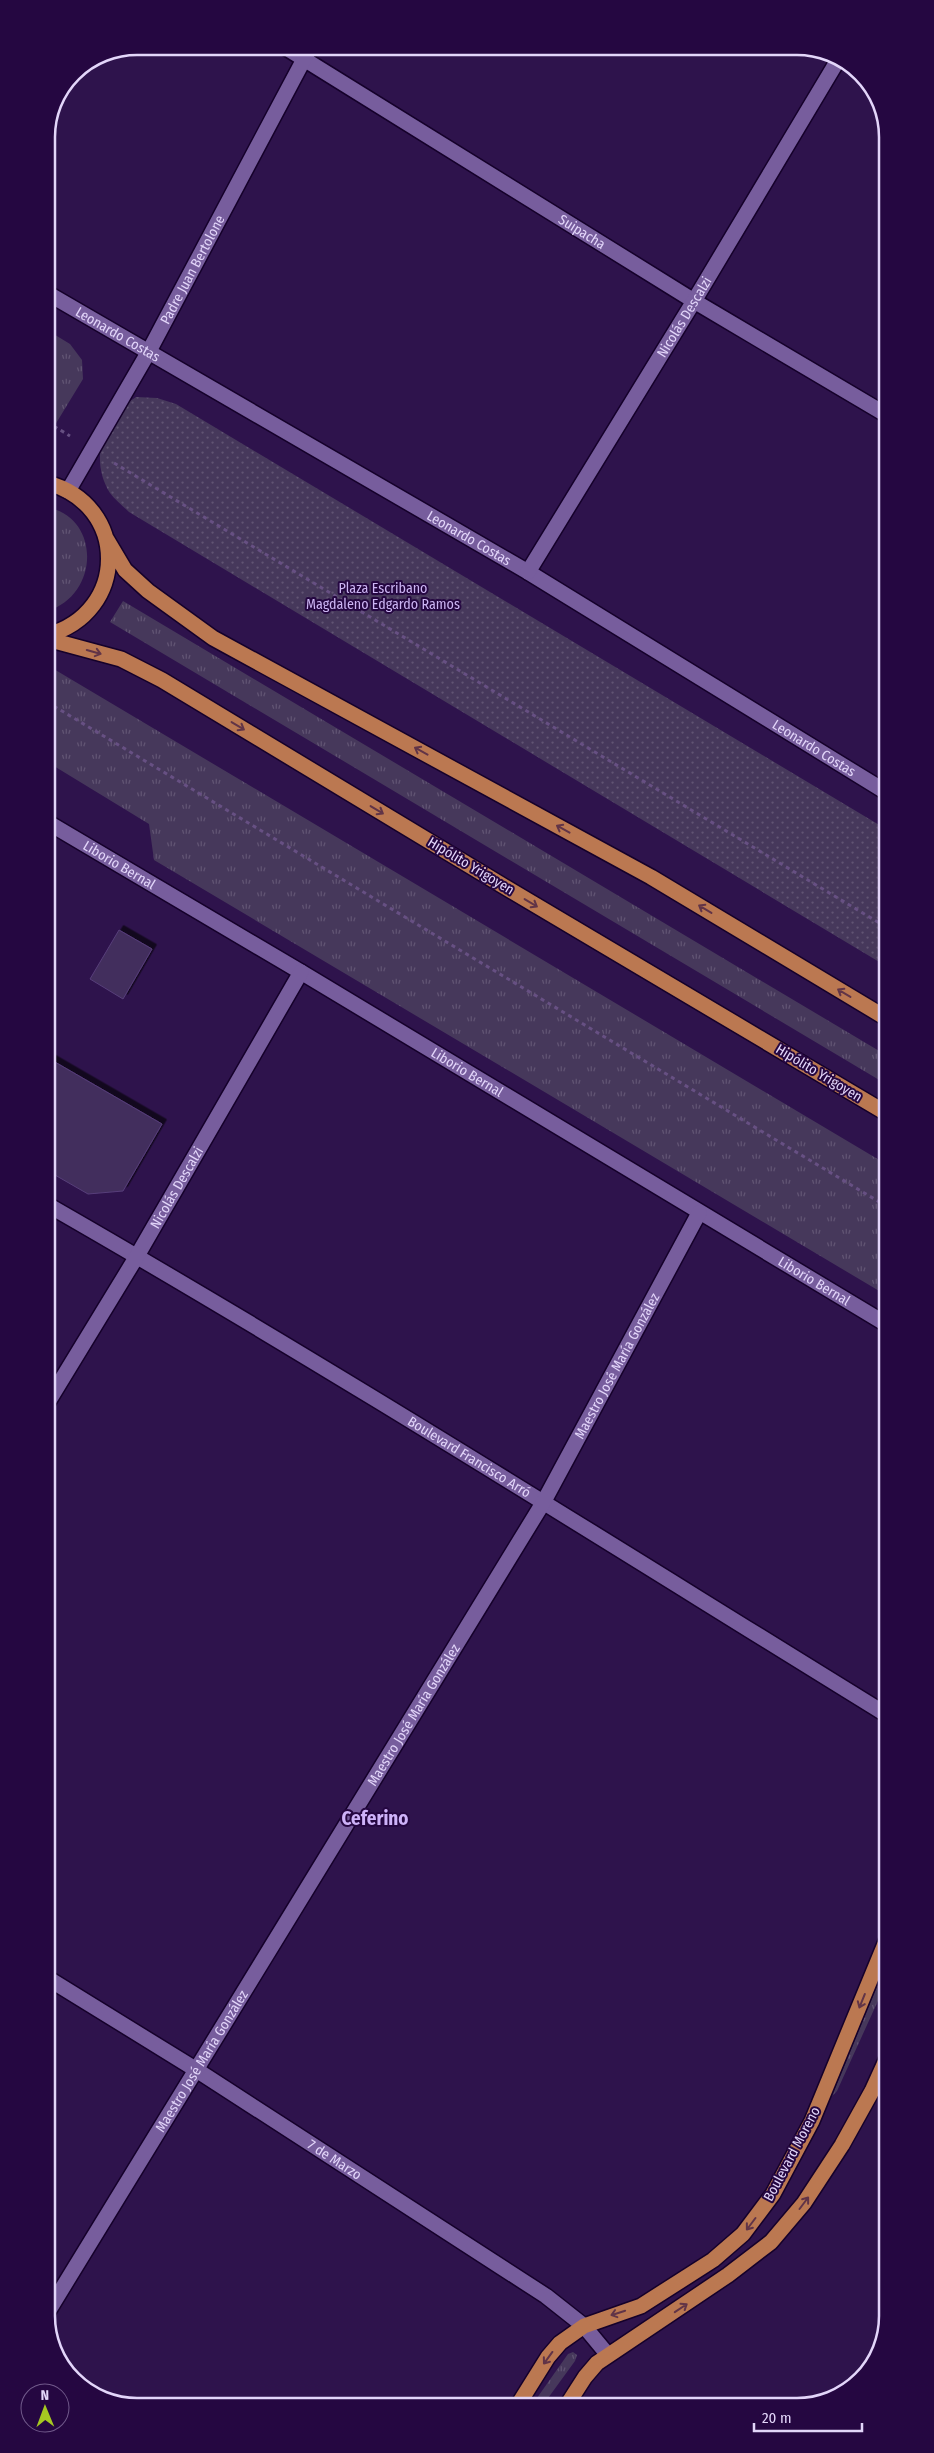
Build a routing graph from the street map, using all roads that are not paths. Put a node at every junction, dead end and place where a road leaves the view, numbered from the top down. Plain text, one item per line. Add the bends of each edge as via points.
1 (306, 55) edge
2 (310, 55) edge
3 (835, 65) edge
4 (55, 297) edge
5 (694, 301) junction
6 (148, 353) junction
7 (879, 410) edge
8 (55, 486) edge
9 (68, 491) junction
10 (106, 538) junction
11 (528, 572) junction
12 (55, 633) edge
13 (55, 641) edge
14 (879, 788) edge
15 (55, 827) edge
16 (301, 972) junction
17 (879, 1014) edge
18 (879, 1109) edge
19 (55, 1209) edge
20 (699, 1213) junction
21 (137, 1256) junction
22 (879, 1320) edge
23 (55, 1391) edge
24 (543, 1503) junction
25 (879, 1710) edge
26 (879, 1958) edge
27 (55, 1982) edge
28 (195, 2069) junction
29 (879, 2076) edge
30 (55, 2300) edge
31 (584, 2326) junction
32 (608, 2355) junction
33 (522, 2398) edge
34 (572, 2398) edge

1 - 6 street, Padre Juan Bertolone
2 - 5 street, Suipacha
3 - 5 street, Nicolás Descalzi
4 - 6 street, Leonardo Costas
5 - 7 street, Suipacha
5 - 11 street, Nicolás Descalzi
6 - 9 street, Padre Juan Bertolone
6 - 11 street, Leonardo Costas
8 - 9 main road
9 - 10 main road via 85,503 98,519
10 - 12 main road via 110,560 106,583 96,603 81,620
17 -> 10 main road via 651,878 213,638 148,591 125,570
11 - 14 street, Leonardo Costas
13 -> 18 main road, Hipólito Yrigoyen via 121,660 162,680
15 - 16 street, Liborio Bernal
16 - 20 street, Liborio Bernal
16 - 21 street, Nicolás Descalzi
19 - 21 street, Boulevard Francisco Arró
20 - 22 street, Liborio Bernal
20 - 24 street, Maestro José María González
21 - 23 street, Nicolás Descalzi
21 - 24 street, Boulevard Francisco Arró
24 - 25 street, Boulevard Francisco Arró
24 - 28 street, Maestro José María González
26 -> 31 main road, Boulevard Moreno via 812,2121 773,2194 743,2234 713,2260 640,2306
27 - 28 street, 7 de Marzo
28 - 30 street, Maestro José María González
28 - 31 street, 7 de Marzo via 546,2296
32 -> 29 main road via 728,2276 771,2242 804,2203 842,2145
31 - 32 street, 7 de Marzo
31 -> 33 main road, Boulevard Moreno via 560,2343 548,2357
32 - 34 main road via 585,2377

